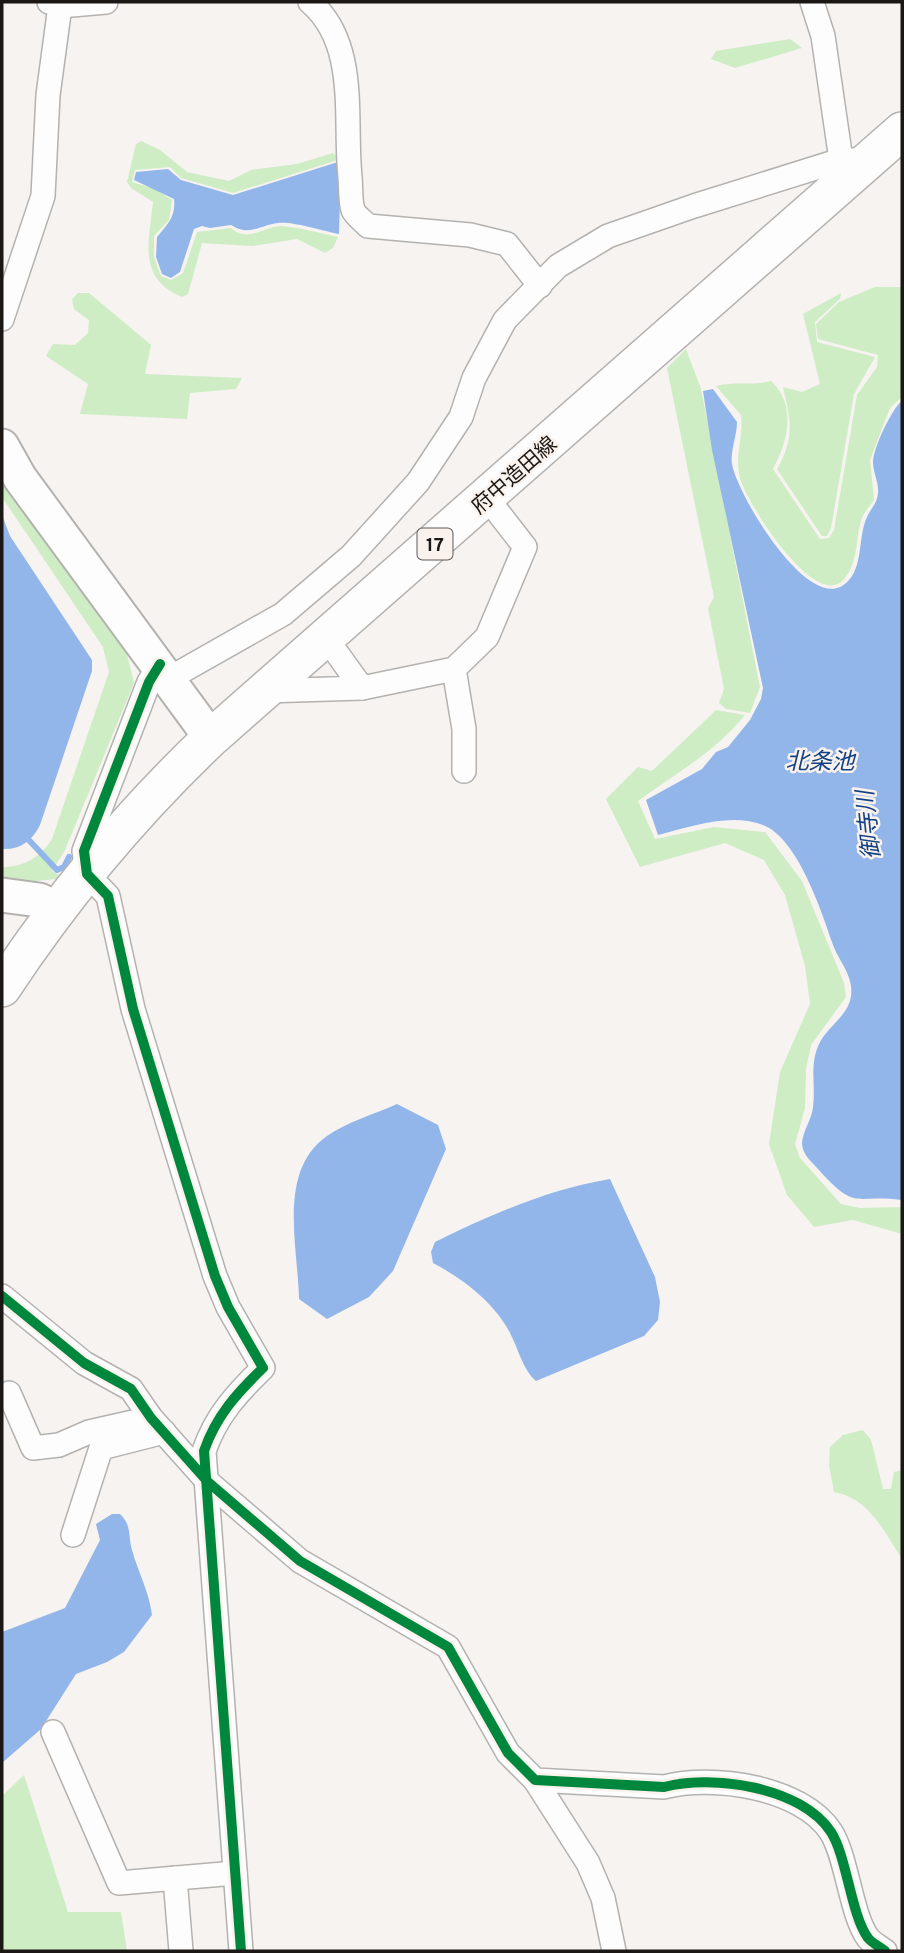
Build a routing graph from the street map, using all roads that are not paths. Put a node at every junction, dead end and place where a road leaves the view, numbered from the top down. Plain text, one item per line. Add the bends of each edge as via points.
1 (106, 2) edge
2 (310, 2) edge
3 (812, 2) edge
4 (55, 4) edge
5 (902, 131) edge
6 (856, 160) junction
7 (540, 286) junction
8 (2, 319) edge
9 (2, 446) edge
10 (487, 498) junction
11 (326, 638) junction
12 (454, 669) junction
13 (165, 671) junction
14 (362, 688) junction
15 (265, 691) junction
16 (211, 738) junction
17 (464, 771) dead end
18 (87, 874) junction
19 (2, 895) edge
20 (58, 909) junction
21 (2, 988) edge
22 (2, 1296) edge
23 (9, 1393) dead end
24 (158, 1425) junction
25 (208, 1482) junction
26 (73, 1535) dead end
27 (53, 1732) dead end
28 (535, 1780) junction
29 (235, 1873) junction
30 (175, 1878) junction
31 (181, 1951) edge
32 (241, 1951) edge
33 (614, 1951) edge
34 (885, 1951) edge

1 - 4 street
2 - 7 street via 336,32 346,76 346,145 353,211 368,226 470,235 507,244
3 - 6 street
4 - 8 street via 43,196
5 - 6 main road, 府中造田線 / 17
6 - 7 street via 608,236 558,266
6 - 10 main road, 府中造田線 / 17
7 - 13 street via 505,320 474,378 461,416 418,481 351,556 283,614
9 - 13 street via 20,478
10 - 11 main road, 府中造田線 / 17
10 - 12 street via 525,547 487,637
11 - 14 street
11 - 15 main road, 府中造田線 / 17
12 - 14 street
12 - 17 street via 464,729
13 - 16 street
13 - 18 street via 149,682 84,851
14 - 15 street
15 - 16 main road, 府中造田線 / 17
16 - 18 main road, 府中造田線 / 17 via 157,789
18 - 20 main road, 府中造田線 / 17
18 - 25 street via 108,896 133,1009 215,1276 263,1368 213,1425 205,1451
19 - 20 street via 39,900
20 - 21 main road, 府中造田線 / 17
22 - 24 street via 84,1363 131,1389
23 - 24 street via 33,1448 59,1445 89,1432
24 - 25 street
24 - 26 street via 102,1448
25 - 28 street via 300,1561 448,1647 508,1754
25 - 29 street
27 - 30 street via 119,1884
28 - 33 street via 588,1863 603,1898
28 - 34 street via 664,1787 679,1783 738,1785 766,1790 802,1805 831,1832 868,1937
29 - 30 street
29 - 32 street
30 - 31 street

